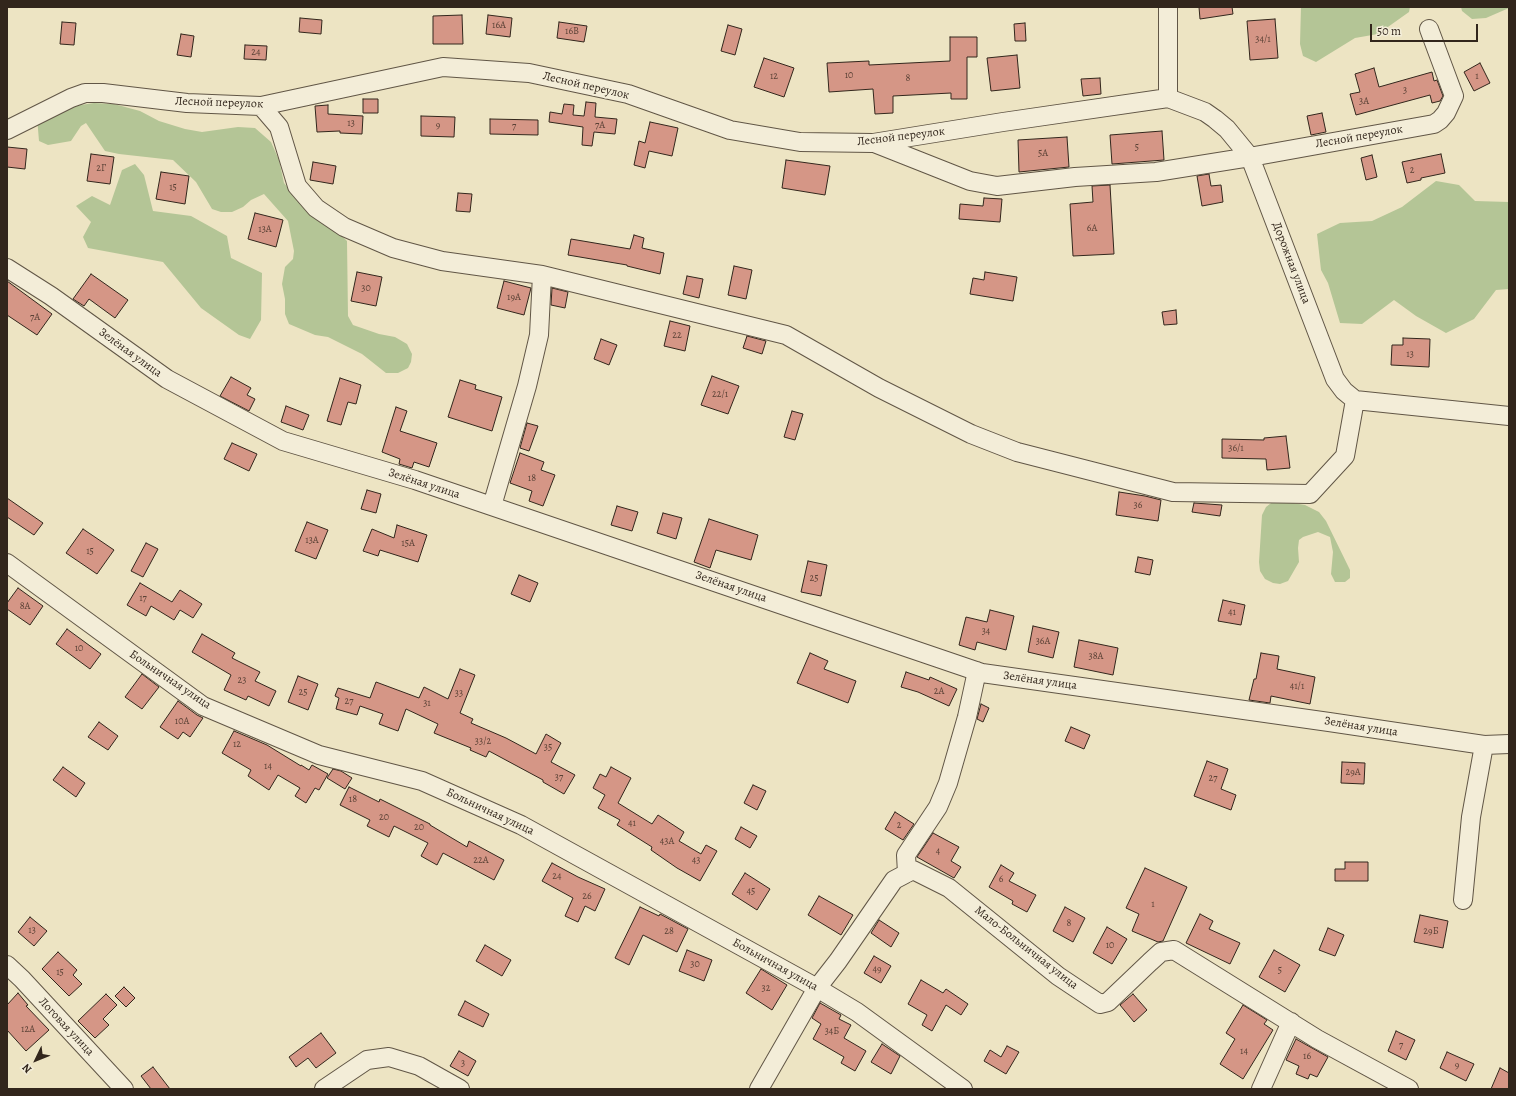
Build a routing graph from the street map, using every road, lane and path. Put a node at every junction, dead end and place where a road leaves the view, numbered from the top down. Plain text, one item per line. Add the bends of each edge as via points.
1 (1168, 7) edge
2 (1429, 29) dead end
3 (1168, 98) junction
4 (261, 106) junction
5 (7, 130) edge
6 (873, 143) junction
7 (1250, 157) junction
8 (7, 268) edge
9 (542, 274) junction
10 (1355, 400) junction
11 (1509, 416) edge
12 (492, 506) junction
13 (7, 564) edge
14 (977, 671) junction
15 (1509, 744) edge
16 (1484, 745) junction
17 (907, 873) junction
18 (1463, 900) dead end
19 (7, 965) edge
20 (818, 988) junction
21 (1292, 1022) junction
22 (124, 1089) edge
23 (324, 1089) edge
24 (460, 1089) edge
25 (759, 1089) edge
26 (963, 1089) edge
27 (1261, 1089) edge
28 (1409, 1089) edge

1 - 3 street
2 - 7 street, Лесной переулок via 1454,96 1440,120 1434,124
3 - 6 street, Лесной переулок
3 - 7 street, Дорожная улица via 1205,112 1215,119
4 - 5 street, Лесной переулок via 187,104 103,92 85,93
4 - 6 street, Лесной переулок via 443,67 529,73 628,94 730,130 800,142
4 - 9 street via 279,127 297,186 316,208 344,227 393,248 442,261
6 - 7 street, Лесной переулок via 970,181 997,186 1076,177 1156,172
7 - 10 street, Дорожная улица via 1335,379
8 - 12 street, Зелёная улица via 51,296 167,379 283,441
9 - 10 street via 786,335 879,388 971,434 1017,452 1173,492 1310,494 1345,456
9 - 12 street via 539,335
10 - 11 street
12 - 14 street, Зелёная улица
13 - 20 street, Больничная улица via 203,706 320,755 422,781 521,825
14 - 16 street, Зелёная улица
14 - 17 street via 948,783 938,807 906,855
15 - 16 street, Зелёная улица
16 - 18 street via 1471,817
17 - 20 street via 894,880
17 - 21 street, Мало-Больничная улица via 913,870 949,888 1058,976 1100,1004 1108,1002 1161,952 1174,950
19 - 22 street, Логовая улица
20 - 25 street
20 - 26 street, Больничная улица via 857,1012
21 - 27 street
21 - 28 street, Мало-Больничная улица via 1317,1039
23 - 24 street via 367,1060 389,1057 419,1066

